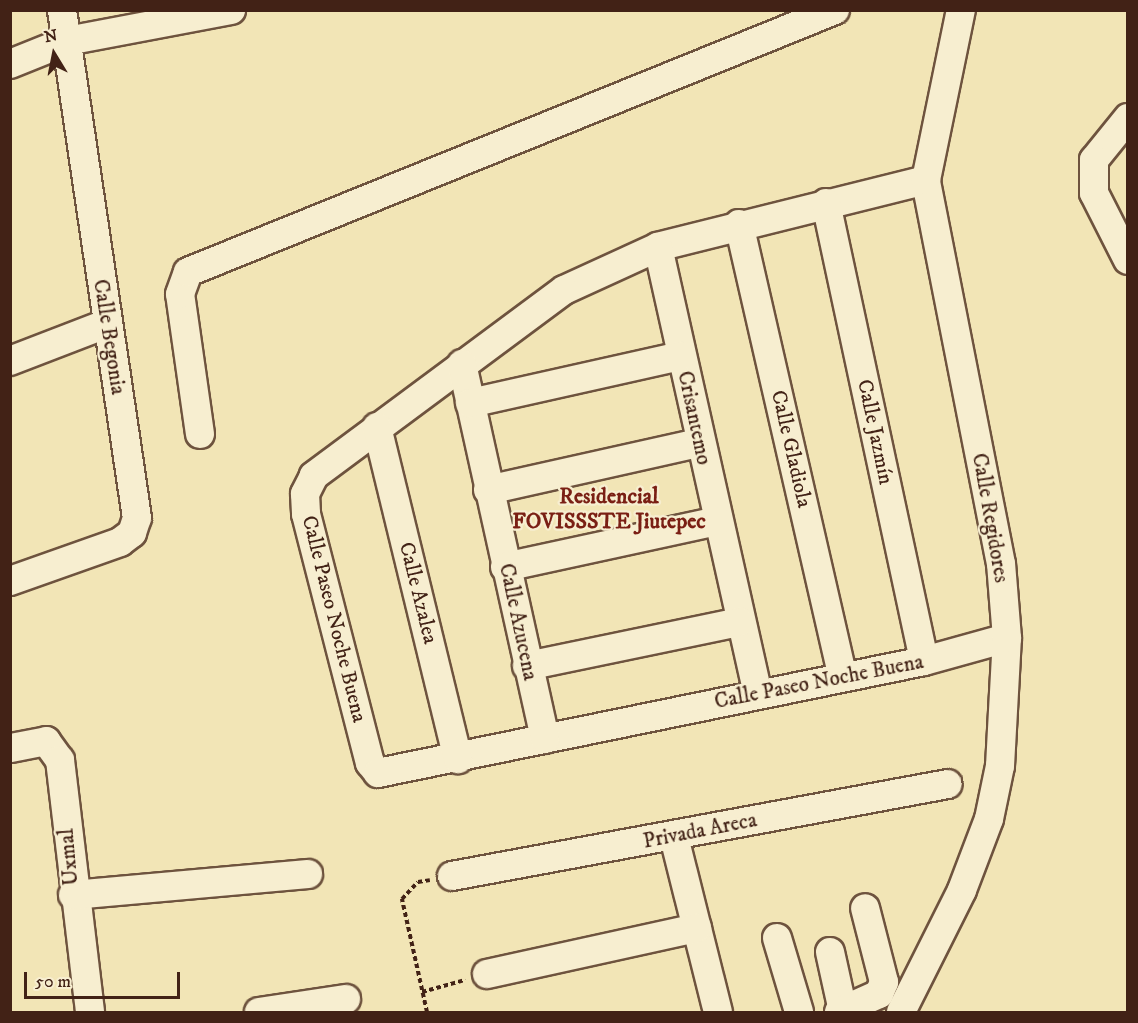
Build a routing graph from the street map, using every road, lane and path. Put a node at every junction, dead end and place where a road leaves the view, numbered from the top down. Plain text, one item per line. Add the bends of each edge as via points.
1 (63, 10) edge
2 (231, 10) edge
3 (835, 10) edge
4 (961, 10) edge
5 (67, 41) junction
6 (10, 64) edge
7 (1128, 118) edge
8 (926, 180) junction
9 (826, 202) junction
10 (739, 224) junction
11 (658, 247) junction
12 (1128, 260) edge
13 (106, 324) junction
14 (681, 356) junction
15 (10, 361) edge
16 (462, 364) junction
17 (470, 403) junction
18 (377, 427) junction
19 (200, 434) dead end
20 (699, 443) junction
21 (488, 490) junction
22 (718, 521) junction
23 (506, 567) junction
24 (10, 581) edge
25 (739, 622) junction
26 (1006, 638) junction
27 (924, 661) junction
28 (527, 666) junction
29 (842, 674) junction
30 (758, 693) junction
31 (544, 740) junction
32 (10, 743) edge
33 (11, 748) edge
34 (458, 759) junction
35 (948, 784) dead end
36 (674, 837) junction
37 (308, 874) dead end
38 (452, 876) joint
39 (73, 895) junction
40 (865, 908) dead end
41 (697, 928) junction
42 (777, 938) dead end
43 (830, 952) dead end
44 (487, 974) joint
45 (422, 992) junction
46 (346, 999) dead end
47 (90, 1012) edge
48 (259, 1012) edge
49 (427, 1012) edge
50 (718, 1012) edge
51 (799, 1012) edge
52 (841, 1012) edge
53 (901, 1012) edge

1 - 5 street, Calle Begonia
2 - 5 street
3 - 19 street via 188,272 180,294
4 - 8 street, Calle Regidores
5 - 6 street
5 - 13 street, Calle Begonia
7 - 12 street via 1106,138 1094,160 1094,192
8 - 9 street, Calle Paseo Noche Buena
8 - 26 street, Calle Regidores via 1001,564
9 - 10 street, Calle Paseo Noche Buena
9 - 27 street, Calle Jazmín
10 - 11 street, Calle Paseo Noche Buena
10 - 29 street, Calle Gladiola
11 - 14 street, Crisantemo
11 - 16 street, Calle Paseo Noche Buena via 564,290
13 - 15 street
13 - 24 street, Calle Begonia via 136,518 132,533
14 - 17 street
14 - 20 street, Crisantemo
16 - 17 street, Calle Azucena
16 - 18 street, Calle Paseo Noche Buena
17 - 21 street, Calle Azucena
18 - 34 street, Calle Azalea
18 - 34 street, Calle Paseo Noche Buena via 314,476 305,494 306,514 370,763 378,773 391,773
20 - 21 street
20 - 22 street, Crisantemo
21 - 23 street, Calle Azucena
22 - 23 street
22 - 25 street, Crisantemo
23 - 28 street, Calle Azucena
25 - 28 street
25 - 30 street, Crisantemo
26 - 27 street, Calle Paseo Noche Buena
26 - 53 street, Calle Regidores via 1000,766 988,819 962,890
27 - 29 street, Calle Paseo Noche Buena
28 - 31 street, Calle Azucena
29 - 30 street, Calle Paseo Noche Buena
30 - 31 street, Calle Paseo Noche Buena
31 - 34 street, Calle Paseo Noche Buena
32 - 33 street
33 - 39 street, Uxmal via 46,741 60,760
35 - 36 street, Privada Areca
36 - 38 street, Privada Areca
36 - 41 street
37 - 39 street
38 - 45 path via 418,882 402,899
39 - 47 street, Uxmal
40 - 52 street via 884,982 879,994
41 - 44 street
41 - 50 street
42 - 51 street
43 - 52 street
44 - 45 path
45 - 49 path
46 - 48 street

